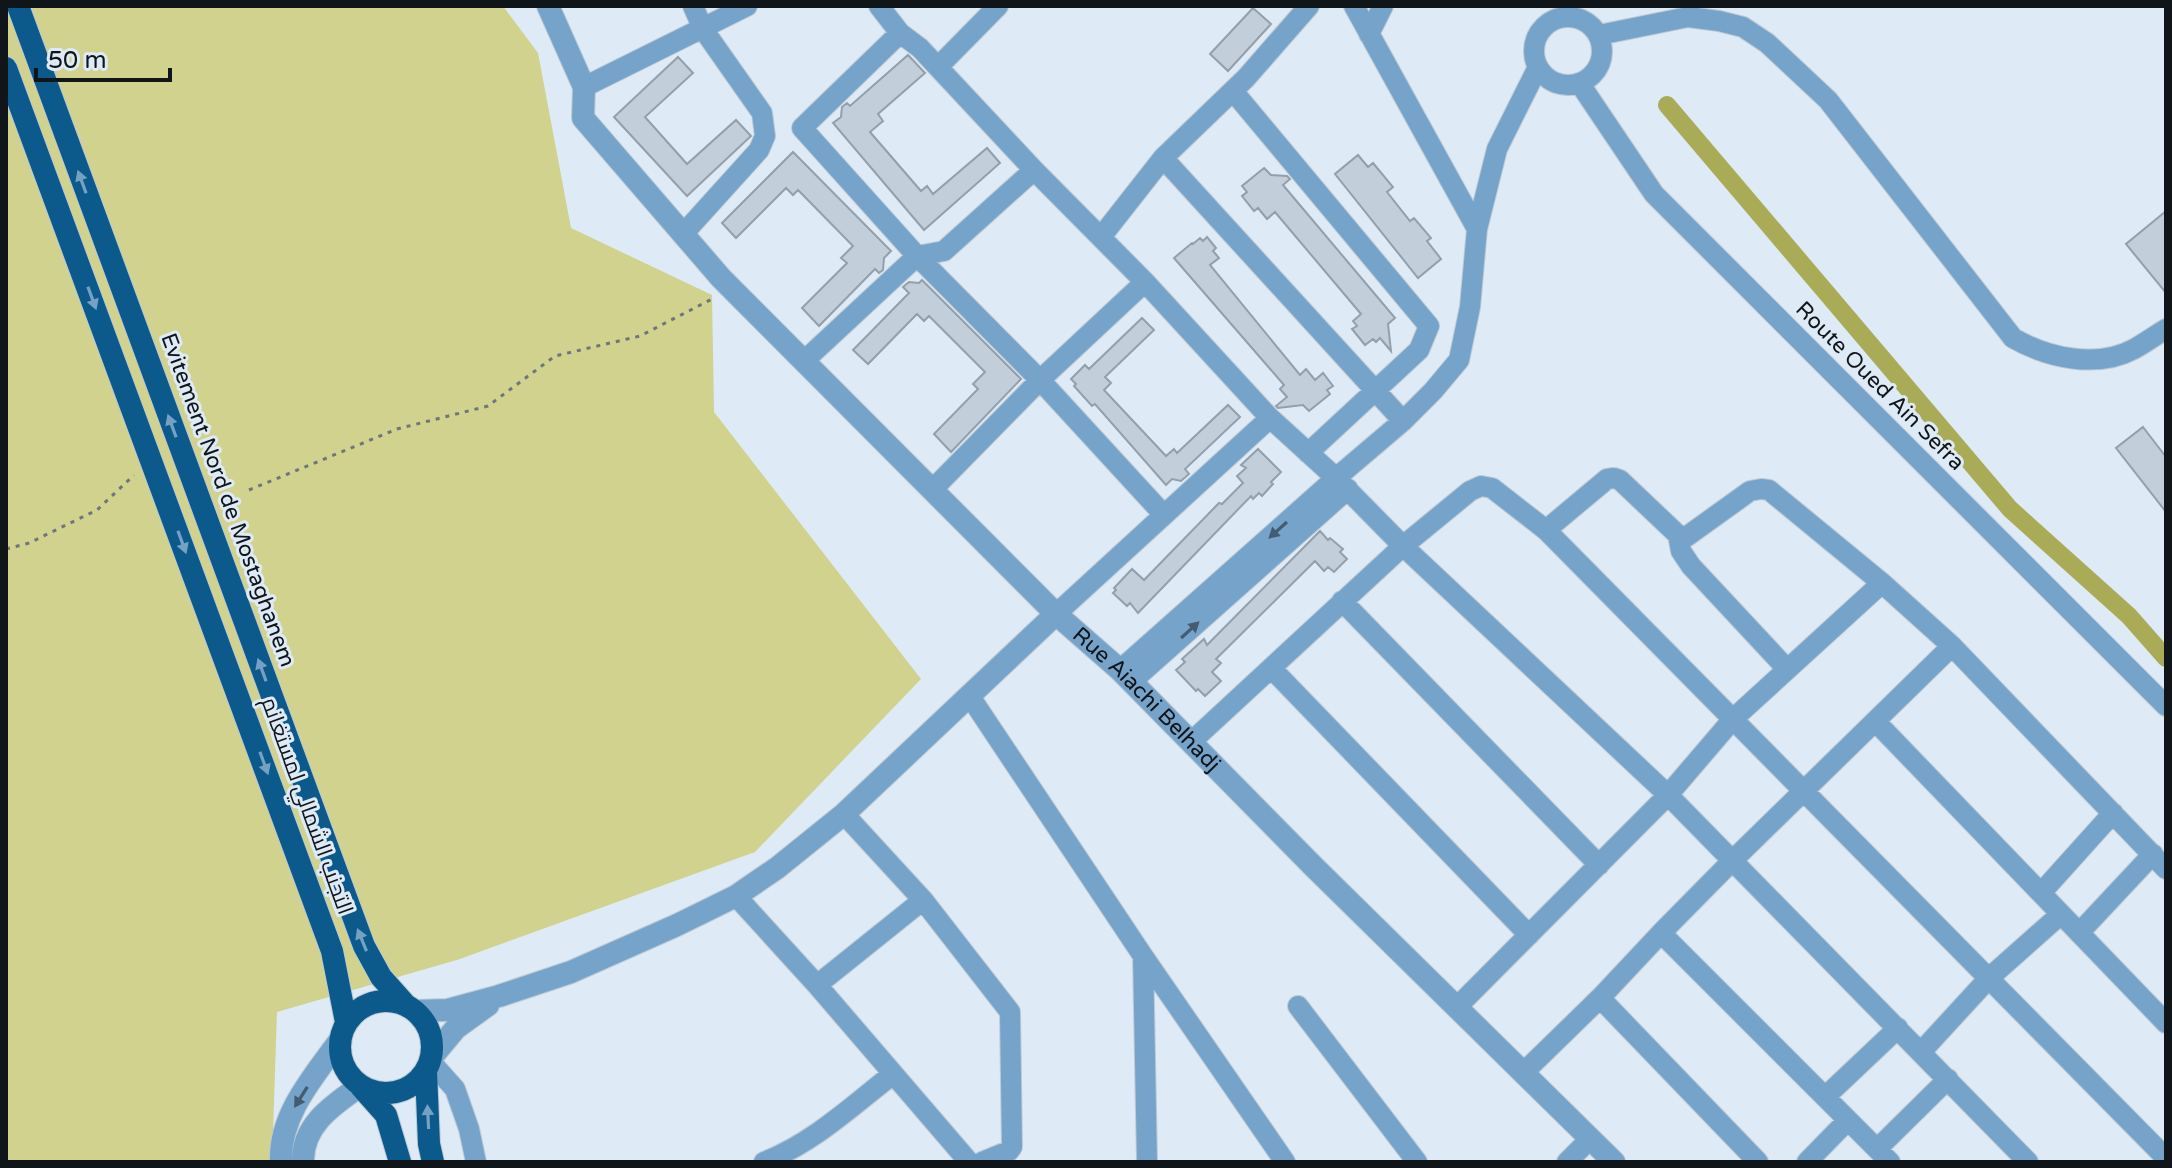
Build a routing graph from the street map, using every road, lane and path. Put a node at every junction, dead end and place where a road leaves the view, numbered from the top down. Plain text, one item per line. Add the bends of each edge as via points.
1 (18, 6) edge
2 (548, 6) edge
3 (693, 6) edge
4 (747, 6) edge
5 (879, 6) edge
6 (998, 6) edge
7 (1309, 6) edge
8 (1354, 6) edge
9 (1383, 6) edge
10 (1556, 12) edge
11 (703, 29) junction
12 (900, 33) junction
13 (1369, 34) junction
14 (1599, 35) junction
15 (938, 67) junction
16 (1538, 67) junction
17 (6, 68) edge
18 (1580, 84) junction
19 (584, 87) junction
20 (1233, 91) junction
21 (1163, 158) junction
22 (1034, 170) junction
23 (1477, 229) junction
24 (684, 233) junction
25 (1101, 237) junction
26 (917, 256) junction
27 (1145, 282) junction
28 (732, 288) junction
29 (2166, 329) edge
30 (804, 361) junction
31 (1040, 380) junction
32 (1375, 390) junction
33 (1270, 418) junction
34 (1403, 421) junction
35 (1308, 453) junction
36 (152, 459) junction
37 (1342, 484) junction
38 (249, 490) dead end
39 (932, 490) junction
40 (1164, 515) junction
41 (1546, 530) junction
42 (1678, 535) junction
43 (1403, 546) junction
44 (6, 549) edge
45 (1882, 583) junction
46 (1342, 601) junction
47 (1056, 614) junction
48 (1952, 646) junction
49 (1271, 668) junction
50 (1787, 669) junction
51 (1126, 676) junction
52 (969, 695) junction
53 (2166, 706) edge
54 (1733, 719) junction
55 (1875, 721) junction
56 (1191, 742) junction
57 (1803, 791) junction
58 (1668, 795) junction
59 (2113, 813) junction
60 (844, 814) junction
61 (1733, 860) junction
62 (2160, 861) edge
63 (1599, 865) junction
64 (2041, 893) junction
65 (736, 896) junction
66 (923, 900) junction
67 (2061, 914) junction
68 (1661, 933) junction
69 (2079, 933) junction
70 (1529, 935) junction
71 (1143, 956) junction
72 (1989, 978) junction
73 (817, 985) junction
74 (499, 996) junction
75 (1600, 998) junction
76 (1298, 1006) dead end
77 (1457, 1007) junction
78 (410, 1008) junction
79 (2166, 1023) edge
80 (1898, 1028) junction
81 (343, 1031) junction
82 (1921, 1052) junction
83 (429, 1063) junction
84 (1523, 1073) junction
85 (893, 1074) junction
86 (1948, 1079) junction
87 (360, 1086) junction
88 (1825, 1097) junction
89 (1848, 1120) junction
90 (1590, 1139) junction
91 (1884, 1155) edge
92 (2166, 1158) edge
93 (281, 1162) edge
94 (303, 1162) edge
95 (400, 1162) edge
96 (433, 1162) edge
97 (476, 1162) edge
98 (764, 1162) edge
99 (969, 1162) edge
100 (982, 1162) edge
101 (1147, 1162) edge
102 (1285, 1162) edge
103 (1417, 1162) edge
104 (1567, 1162) edge
105 (1614, 1162) edge
106 (1758, 1162) edge
107 (1807, 1162) edge
108 (2028, 1162) edge

78 -> 1 highway, Evitement Nord de Mostaghanem via 381,977 364,946
2 - 19 street, Rue Aiachi Belhadj
3 - 11 street
4 - 11 street
5 - 12 street
6 - 15 street
7 - 20 street
8 - 13 street
9 - 13 street
10 - 14 street via 1586,21
10 - 16 street via 1537,38
11 - 19 street
11 - 24 street via 762,113 765,136 759,150
12 - 15 street
12 - 26 street via 802,128
13 - 23 street
14 - 18 street via 1600,64
14 - 29 street via 1688,17 1743,27 1767,43 1828,100 2004,327 2029,347 2093,360 2133,350
15 - 22 street
16 - 18 street via 1551,81
16 - 23 street via 1497,149
17 -> 36 highway
18 - 53 street, Route Oued Ain Sefra via 1654,194
19 - 24 street, Rue Aiachi Belhadj via 583,118
20 - 21 street
20 - 32 street via 1429,326 1419,350
21 - 25 street
21 - 32 street
22 - 25 street
22 - 26 street via 944,251
23 - 34 street via 1459,360
24 - 28 street, Rue Aiachi Belhadj
25 - 27 street
26 - 30 street
26 - 31 street
27 - 31 street
27 - 33 street
28 - 30 street, Rue Aiachi Belhadj
28 - 38 path via 640,336 555,356 488,406 397,429
30 - 39 street, Rue Aiachi Belhadj
31 - 39 street
31 - 40 street
32 - 34 street
32 - 35 street
33 - 35 street
33 - 40 street
34 - 37 street
35 - 37 street
36 - 44 path via 97,510
36 -> 81 highway, التجنب الشمالي لمستغانم via 332,951
37 - 43 street
37 - 51 street
39 - 47 street, Rue Aiachi Belhadj
40 - 47 street
41 - 42 street via 1614,478
41 - 43 street via 1492,488 1481,486
41 - 54 street
42 - 45 street via 1686,537 1750,491 1769,490
42 - 50 street via 1691,566
43 - 46 street
43 - 58 street
45 - 48 street
45 - 50 street
46 - 49 street
46 - 63 street
47 - 51 street, Rue Aiachi Belhadj
47 - 52 street
48 - 55 street
48 - 59 street
49 - 56 street
49 - 70 street
50 - 54 street
51 - 56 street, Rue Aiachi Belhadj
52 - 60 street
52 - 71 street
54 - 57 street
54 - 58 street
55 - 57 street
55 - 64 street
56 - 77 street, Rue Aiachi Belhadj
57 - 61 street
57 - 72 street
58 - 61 street
58 - 63 street
59 - 62 street
59 - 64 street
60 - 65 street
60 - 66 street
61 - 68 street
61 - 80 street
62 - 69 street
63 - 70 street
64 - 67 street
65 - 73 street
65 - 74 street via 571,972
66 - 73 street
66 - 100 street via 1010,1012 1012,1147
67 - 69 street
67 - 72 street
68 - 75 street
68 - 88 street
69 - 79 street
70 - 77 street
71 - 101 street
71 - 102 street
72 - 82 street
72 - 92 street
73 - 85 street
74 - 78 street via 447,1010
74 - 83 street via 456,1028
75 - 84 street
75 - 106 street
76 - 103 street
77 - 84 street, Rue Aiachi Belhadj
78 - 81 highway via 392,1000 366,1005
78 - 83 highway via 430,1033
80 - 82 street
80 - 88 street
81 - 87 highway via 344,1066
81 -> 93 street via 289,1115
82 - 86 street
83 - 87 highway via 418,1081 396,1092
96 -> 83 highway
83 - 97 street via 455,1089
84 - 90 street, Rue Aiachi Belhadj
85 - 98 street via 820,1132
85 - 99 street
86 - 91 street
86 - 108 street
87 - 94 street via 319,1117 309,1133
87 - 95 highway via 386,1115
88 - 89 street
89 - 91 street
89 - 107 street
90 - 104 street
90 - 105 street, Rue Aiachi Belhadj

